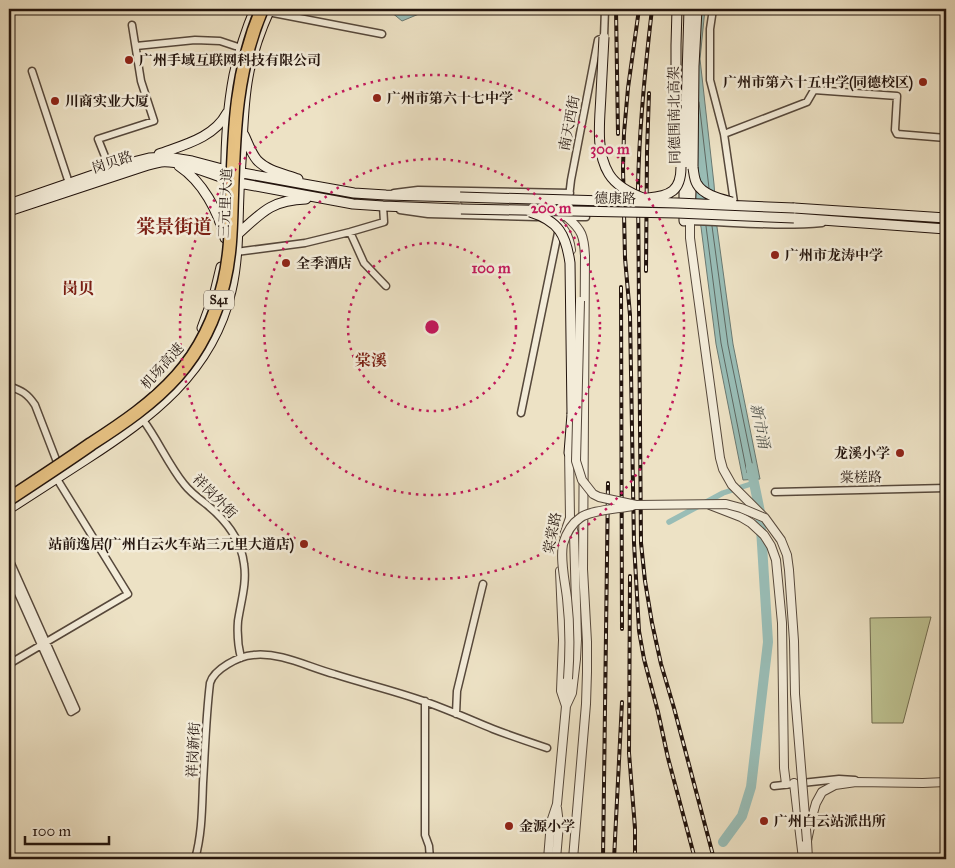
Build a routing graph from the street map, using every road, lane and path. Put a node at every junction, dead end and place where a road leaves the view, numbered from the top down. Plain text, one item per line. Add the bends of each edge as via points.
1 (255, 9) edge
2 (605, 9) edge
3 (677, 9) edge
4 (684, 9) edge
5 (689, 9) edge
6 (697, 9) edge
7 (713, 9) edge
8 (267, 10) edge
9 (132, 25) dead end
10 (382, 34) dead end
11 (604, 37) junction
12 (136, 46) junction
13 (241, 48) junction
14 (32, 71) dead end
15 (229, 108) junction
16 (683, 111) junction
17 (242, 132) junction
18 (724, 134) junction
19 (946, 138) edge
20 (149, 158) junction
21 (175, 163) junction
22 (110, 169) junction
23 (226, 175) junction
24 (240, 178) junction
25 (69, 183) junction
26 (322, 187) junction
27 (510, 192) junction
28 (570, 193) junction
29 (382, 195) junction
30 (322, 198) junction
31 (646, 199) junction
32 (622, 202) junction
33 (9, 204) edge
34 (383, 206) junction
35 (744, 206) junction
36 (518, 210) junction
37 (9, 211) edge
38 (510, 216) junction
39 (551, 217) joint
40 (586, 218) dead end
41 (946, 218) edge
42 (563, 219) junction
43 (690, 221) junction
44 (843, 221) junction
45 (737, 223) junction
46 (946, 229) edge
47 (350, 232) junction
48 (238, 234) junction
49 (224, 242) junction
50 (237, 249) junction
51 (585, 256) junction
52 (386, 286) dead end
53 (9, 386) edge
54 (521, 412) dead end
55 (143, 420) junction
56 (569, 453) junction
57 (56, 462) junction
58 (57, 478) junction
59 (570, 480) junction
60 (584, 480) junction
61 (946, 488) edge
62 (776, 492) dead end
63 (9, 493) edge
64 (9, 499) edge
65 (636, 505) junction
66 (710, 505) junction
67 (9, 509) edge
68 (570, 518) junction
69 (765, 518) junction
70 (9, 559) edge
71 (9, 573) edge
72 (482, 584) dead end
73 (43, 643) junction
74 (241, 658) junction
75 (9, 664) edge
76 (424, 701) junction
77 (566, 706) junction
78 (456, 714) junction
79 (548, 748) dead end
80 (946, 781) edge
81 (790, 784) junction
82 (774, 786) dead end
83 (557, 804) junction
84 (807, 841) junction
85 (195, 859) edge
86 (430, 859) edge
87 (548, 859) edge
88 (556, 859) edge
89 (573, 859) edge
90 (803, 859) edge
91 (808, 859) edge

1 - 13 main road, 三元里大道
2 - 11 street
3 - 31 main road, bridge via 676,94 681,176 674,190
4 - 16 main road, 同德围南北高架
5 - 16 main road, 同德围南北高架
6 - 35 main road, bridge via 695,180 704,192
7 - 18 street via 710,80
8 - 10 street
8 - 17 main road, 三元里大道 via 248,75
8 - 64 highway, 机场高速 / S41, bridge via 250,40 241,77 225,280 205,335 177,376 145,406
9 - 12 street
11 - 28 street, 南天西街 via 598,40
11 - 31 main road, bridge via 602,156 610,176 618,184
12 - 13 street via 195,40 220,41
12 - 22 street via 141,81 154,121 98,139
13 - 15 main road, 三元里大道
14 - 25 street
15 - 20 main road via 223,120 206,135
15 - 23 main road, 三元里大道
16 - 43 main road, 同德围南北高架 via 684,182
17 - 24 main road, 三元里大道
17 - 26 main road via 257,160
18 - 19 street via 808,102 814,90 897,96 895,130 898,134
18 - 45 street
20 - 22 main road, 岗贝路
20 - 23 main road, 岗贝路 via 178,158 200,163
21 - 23 main road, 岗贝路
21 - 37 main road, 岗贝路 via 160,162 142,167
21 - 49 main road via 187,171 203,190 221,225
22 - 25 main road, 岗贝路
23 - 24 main road, 德康路
23 - 49 main road, 三元里大道
24 - 26 main road, 德康路
24 - 30 main road, 德康路
24 - 48 main road, 三元里大道
25 - 33 main road, 岗贝路
26 - 29 main road, 德康路
27 - 28 street
27 - 29 street via 418,190
27 - 38 street
28 - 42 street, 南天西街
29 - 32 main road, 德康路, bridge
30 - 34 main road, 德康路
30 - 48 main road via 298,199 272,206
31 - 32 main road, bridge
32 - 35 main road, 德康路, bridge
34 - 36 main road, 德康路, bridge
34 - 38 street via 428,214
34 - 47 street via 384,222
35 - 41 main road, 德康路, bridge
36 - 44 main road, 德康路, bridge
36 - 56 main road, bridge via 537,214 555,225 568,247 572,414
38 - 39 street
39 - 42 street, 棠棠路
40 - 42 street
42 - 51 street, 棠棠路 via 577,226 582,234
42 - 54 street, 南天西街
42 - 56 street, 棠棠路 via 573,258 567,300
43 - 45 street
43 - 69 street via 720,458 732,485
44 - 45 street via 794,225
44 - 46 main road, 德康路
47 - 50 street via 305,243
47 - 52 street via 364,262
48 - 50 main road, 三元里大道
49 - 50 main road via 232,242
49 - 57 main road, 三元里大道 via 209,311 182,362 133,410
50 - 55 main road, 三元里大道 via 228,302 211,344 177,390
51 - 60 street, 棠棠路
51 - 65 street, bridge via 580,301 576,461 580,476 593,494
53 - 57 street via 24,392 35,405
55 - 58 main road, 三元里大道
55 - 74 street, 祥岗外街 via 184,485 223,519 239,544 245,573 238,629
56 - 59 street, 棠棠路
57 - 63 main road, 三元里大道
58 - 67 main road, 三元里大道
58 - 73 street via 128,594
59 - 60 street via 577,473
59 - 68 street, 棠棠路
60 - 89 street, 棠棠路 via 587,672
61 - 62 street, 棠槎路
65 - 66 street, bridge
65 - 77 street, bridge via 581,517 570,528 563,544 569,664
66 - 69 street, bridge via 726,504
66 - 81 street via 751,523 764,535 776,560 782,624 784,768
68 - 77 street via 574,534 577,639 572,693
68 - 77 street, 棠棠路 via 559,558 563,640 561,691
69 - 84 street, bridge via 782,540 789,570
70 - 73 street
71 - 73 street
72 - 78 street via 457,691
73 - 73 street via 71,712 76,709
73 - 75 street
74 - 76 street via 252,655 281,657
74 - 85 street, 祥岗新街 via 221,669 210,684 201,824
76 - 78 street
76 - 86 street via 425,835 430,846
77 - 83 street, 棠棠路
78 - 79 street
80 - 81 street via 839,779
80 - 84 street, bridge via 835,785 822,792
81 - 82 street
81 - 90 street
83 - 87 street, 棠棠路 via 551,822
83 - 88 street
84 - 91 street

